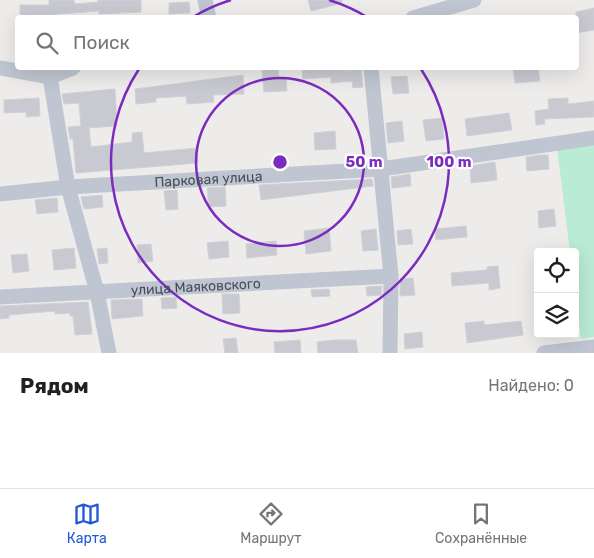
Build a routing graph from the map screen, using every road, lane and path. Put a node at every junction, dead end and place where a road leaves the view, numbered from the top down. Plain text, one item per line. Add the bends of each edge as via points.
1 (205, 0) edge
2 (474, 0) edge
3 (208, 15) edge
4 (423, 15) edge
5 (0, 68) edge
6 (68, 70) edge
7 (371, 70) edge
8 (50, 77) junction
9 (594, 138) edge
10 (381, 169) junction
11 (68, 186) junction
12 (0, 194) edge
13 (391, 276) junction
14 (97, 292) junction
15 (0, 297) edge
16 (594, 347) edge
17 (109, 353) edge
18 (390, 353) edge
19 (544, 353) edge

1 - 3 street
2 - 4 street
5 - 8 street
6 - 8 street
7 - 10 street
8 - 11 street
9 - 10 street, Парковая улица
10 - 11 street, Парковая улица
10 - 13 street
11 - 12 street, Парковая улица
11 - 14 street
13 - 14 street, улица Маяковского
13 - 18 street
14 - 15 street, улица Маяковского
14 - 17 street
16 - 19 street

